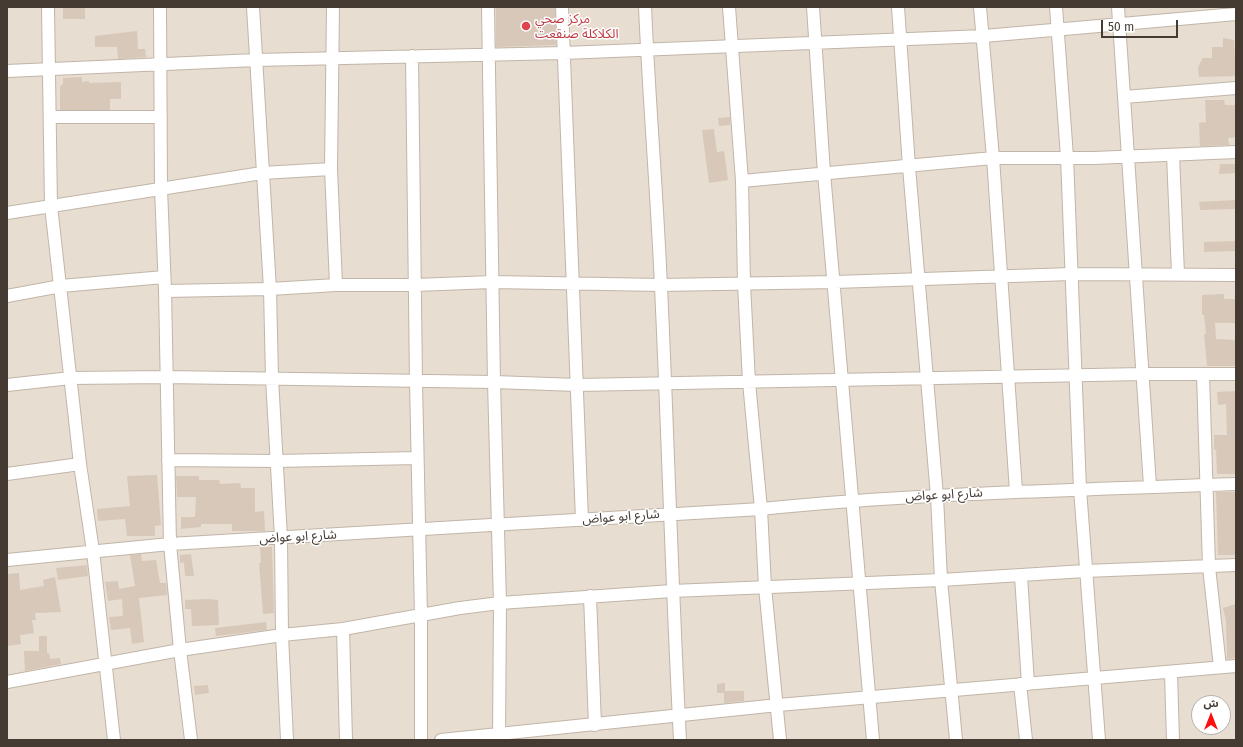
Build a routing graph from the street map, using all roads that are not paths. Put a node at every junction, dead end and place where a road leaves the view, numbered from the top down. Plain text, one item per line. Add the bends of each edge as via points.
1 (48, 7) edge
2 (160, 7) edge
3 (253, 7) edge
4 (333, 7) edge
5 (488, 7) edge
6 (562, 7) edge
7 (645, 7) edge
8 (729, 7) edge
9 (813, 7) edge
10 (898, 7) edge
11 (980, 7) edge
12 (1056, 7) edge
13 (1118, 7) edge
14 (1184, 13) edge
15 (1236, 14) edge
16 (1119, 24) junction
17 (1058, 30) junction
18 (984, 36) junction
19 (900, 40) junction
20 (816, 43) junction
21 (732, 46) junction
22 (647, 49) junction
23 (564, 53) junction
24 (490, 55) junction
25 (412, 56) junction
26 (333, 58) junction
27 (256, 60) junction
28 (161, 63) junction
29 (48, 68) junction
30 (7, 71) edge
31 (1236, 88) edge
32 (1124, 97) junction
33 (50, 117) junction
34 (161, 118) junction
35 (1236, 152) edge
36 (1173, 155) junction
37 (1127, 156) junction
38 (1067, 157) junction
39 (993, 158) junction
40 (908, 166) junction
41 (331, 169) junction
42 (262, 173) junction
43 (824, 173) junction
44 (742, 181) junction
45 (161, 188) junction
46 (51, 206) junction
47 (7, 213) edge
48 (1071, 274) junction
49 (1136, 274) junction
50 (1178, 274) junction
51 (1236, 275) edge
52 (1001, 276) junction
53 (164, 277) junction
54 (918, 278) junction
55 (492, 282) junction
56 (835, 282) junction
57 (574, 283) junction
58 (744, 284) junction
59 (336, 285) junction
60 (416, 285) junction
61 (661, 285) junction
62 (61, 286) junction
63 (270, 289) junction
64 (165, 291) junction
65 (7, 296) edge
66 (1143, 374) junction
67 (1203, 374) junction
68 (1236, 374) edge
69 (1076, 376) junction
70 (166, 377) junction
71 (1007, 377) junction
72 (71, 378) junction
73 (272, 378) junction
74 (926, 379) junction
75 (842, 380) junction
76 (416, 382) junction
77 (494, 382) junction
78 (749, 382) junction
79 (665, 384) junction
80 (7, 385) edge
81 (577, 385) junction
82 (417, 458) junction
83 (168, 460) junction
84 (276, 462) junction
85 (80, 464) junction
86 (7, 474) edge
87 (1236, 484) edge
88 (1207, 485) junction
89 (1150, 486) junction
90 (1080, 489) junction
91 (1016, 491) junction
92 (937, 496) junction
93 (852, 500) junction
94 (761, 509) junction
95 (670, 514) junction
96 (582, 520) junction
97 (497, 524) junction
98 (419, 529) junction
99 (281, 538) junction
100 (170, 544) junction
101 (93, 551) junction
102 (7, 560) edge
103 (1236, 565) edge
104 (1209, 567) junction
105 (1085, 571) junction
106 (1022, 576) junction
107 (941, 580) junction
108 (860, 582) junction
109 (765, 588) junction
110 (672, 590) junction
111 (590, 596) junction
112 (500, 603) junction
113 (421, 616) junction
114 (343, 629) junction
115 (282, 635) junction
116 (180, 650) junction
117 (106, 663) junction
118 (1236, 666) edge
119 (1220, 667) junction
120 (1172, 673) junction
121 (1095, 678) junction
122 (7, 682) edge
123 (1024, 684) junction
124 (952, 690) junction
125 (870, 697) junction
126 (778, 706) junction
127 (679, 716) junction
128 (595, 725) junction
129 (499, 737) edge
130 (114, 740) edge
131 (191, 740) edge
132 (287, 740) edge
133 (346, 740) edge
134 (421, 740) edge
135 (441, 740) edge
136 (680, 740) edge
137 (780, 740) edge
138 (873, 740) edge
139 (956, 740) edge
140 (1026, 740) edge
141 (1100, 740) edge
142 (1173, 740) edge

1 - 29 street
2 - 28 street
3 - 27 street
4 - 26 street
5 - 24 street
6 - 23 street
7 - 22 street
8 - 21 street
9 - 20 street
10 - 19 street
11 - 18 street
12 - 17 street
13 - 16 street
14 - 15 street
14 - 16 street
16 - 17 street
16 - 32 street
17 - 18 street
17 - 38 street
18 - 19 street
18 - 39 street
19 - 20 street
19 - 40 street
20 - 21 street
20 - 43 street
21 - 22 street
21 - 44 street
22 - 23 street
22 - 61 street
23 - 24 street
23 - 57 street
24 - 25 street
24 - 55 street
25 - 26 street
25 - 60 street
26 - 27 street
26 - 41 street
27 - 28 street
27 - 42 street
28 - 29 street
28 - 34 street
29 - 30 street
29 - 33 street
31 - 32 street
32 - 37 street
33 - 34 street
33 - 46 street
34 - 45 street
35 - 36 street
36 - 37 street
36 - 50 street
37 - 38 street
37 - 49 street
38 - 39 street
38 - 48 street
39 - 40 street
39 - 52 street
40 - 43 street
40 - 54 street
41 - 42 street
41 - 59 street
42 - 45 street
42 - 63 street
43 - 44 street
43 - 56 street
44 - 58 street
45 - 46 street
45 - 53 street
46 - 47 street
46 - 62 street
48 - 49 street
48 - 52 street
48 - 69 street
49 - 50 street
49 - 66 street
50 - 51 street
52 - 54 street
52 - 71 street
53 - 62 street
53 - 64 street
54 - 56 street
54 - 74 street
55 - 57 street
55 - 60 street
55 - 77 street
56 - 58 street
56 - 75 street
57 - 61 street
57 - 81 street
58 - 61 street
58 - 78 street
59 - 60 street
59 - 63 street
60 - 76 street
61 - 79 street
62 - 65 street
62 - 72 street
63 - 64 street
63 - 73 street
64 - 70 street
66 - 67 street
66 - 69 street
66 - 89 street
67 - 68 street
67 - 88 street
69 - 71 street
69 - 90 street
70 - 72 street
70 - 73 street
70 - 83 street
71 - 74 street
71 - 91 street
72 - 80 street
72 - 85 street
73 - 76 street
73 - 84 street
74 - 75 street
74 - 92 street
75 - 78 street
75 - 93 street
76 - 77 street
76 - 82 street
77 - 81 street
77 - 97 street
78 - 79 street
78 - 94 street
79 - 81 street
79 - 95 street
81 - 96 street
82 - 84 street
82 - 98 street
83 - 84 street
83 - 100 street
84 - 99 street
85 - 86 street
85 - 101 street
87 - 88 street, شارع ابو عواض
88 - 89 street, شارع ابو عواض
88 - 104 street
89 - 90 street, شارع ابو عواض
90 - 91 street, شارع ابو عواض
90 - 105 street
91 - 92 street, شارع ابو عواض
92 - 93 street, شارع ابو عواض
92 - 107 street
93 - 94 street, شارع ابو عواض
93 - 108 street
94 - 95 street, شارع ابو عواض
94 - 109 street
95 - 96 street, شارع ابو عواض
95 - 110 street
96 - 97 street, شارع ابو عواض
97 - 98 street, شارع ابو عواض
97 - 112 street
98 - 99 street, شارع ابو عواض
98 - 113 street
99 - 100 street, شارع ابو عواض
99 - 115 street
100 - 101 street, شارع ابو عواض
100 - 116 street
101 - 102 street, شارع ابو عواض
101 - 117 street
103 - 104 street
104 - 105 street
104 - 119 street
105 - 106 street
105 - 121 street
106 - 107 street
106 - 123 street
107 - 108 street
107 - 124 street
108 - 109 street
108 - 125 street
109 - 110 street
109 - 126 street
110 - 111 street
110 - 127 street
111 - 112 street
111 - 128 street
112 - 113 street
112 - 129 street
113 - 114 street
113 - 134 street
114 - 115 street
114 - 133 street
115 - 116 street
115 - 132 street
116 - 117 street
116 - 131 street
117 - 122 street
117 - 130 street
118 - 119 street
119 - 120 street
120 - 121 street
120 - 142 street
121 - 123 street
121 - 141 street
123 - 124 street
123 - 140 street
124 - 125 street
124 - 139 street
125 - 126 street
125 - 138 street
126 - 127 street
126 - 137 street
127 - 128 street
127 - 136 street
128 - 129 street
129 - 135 street

